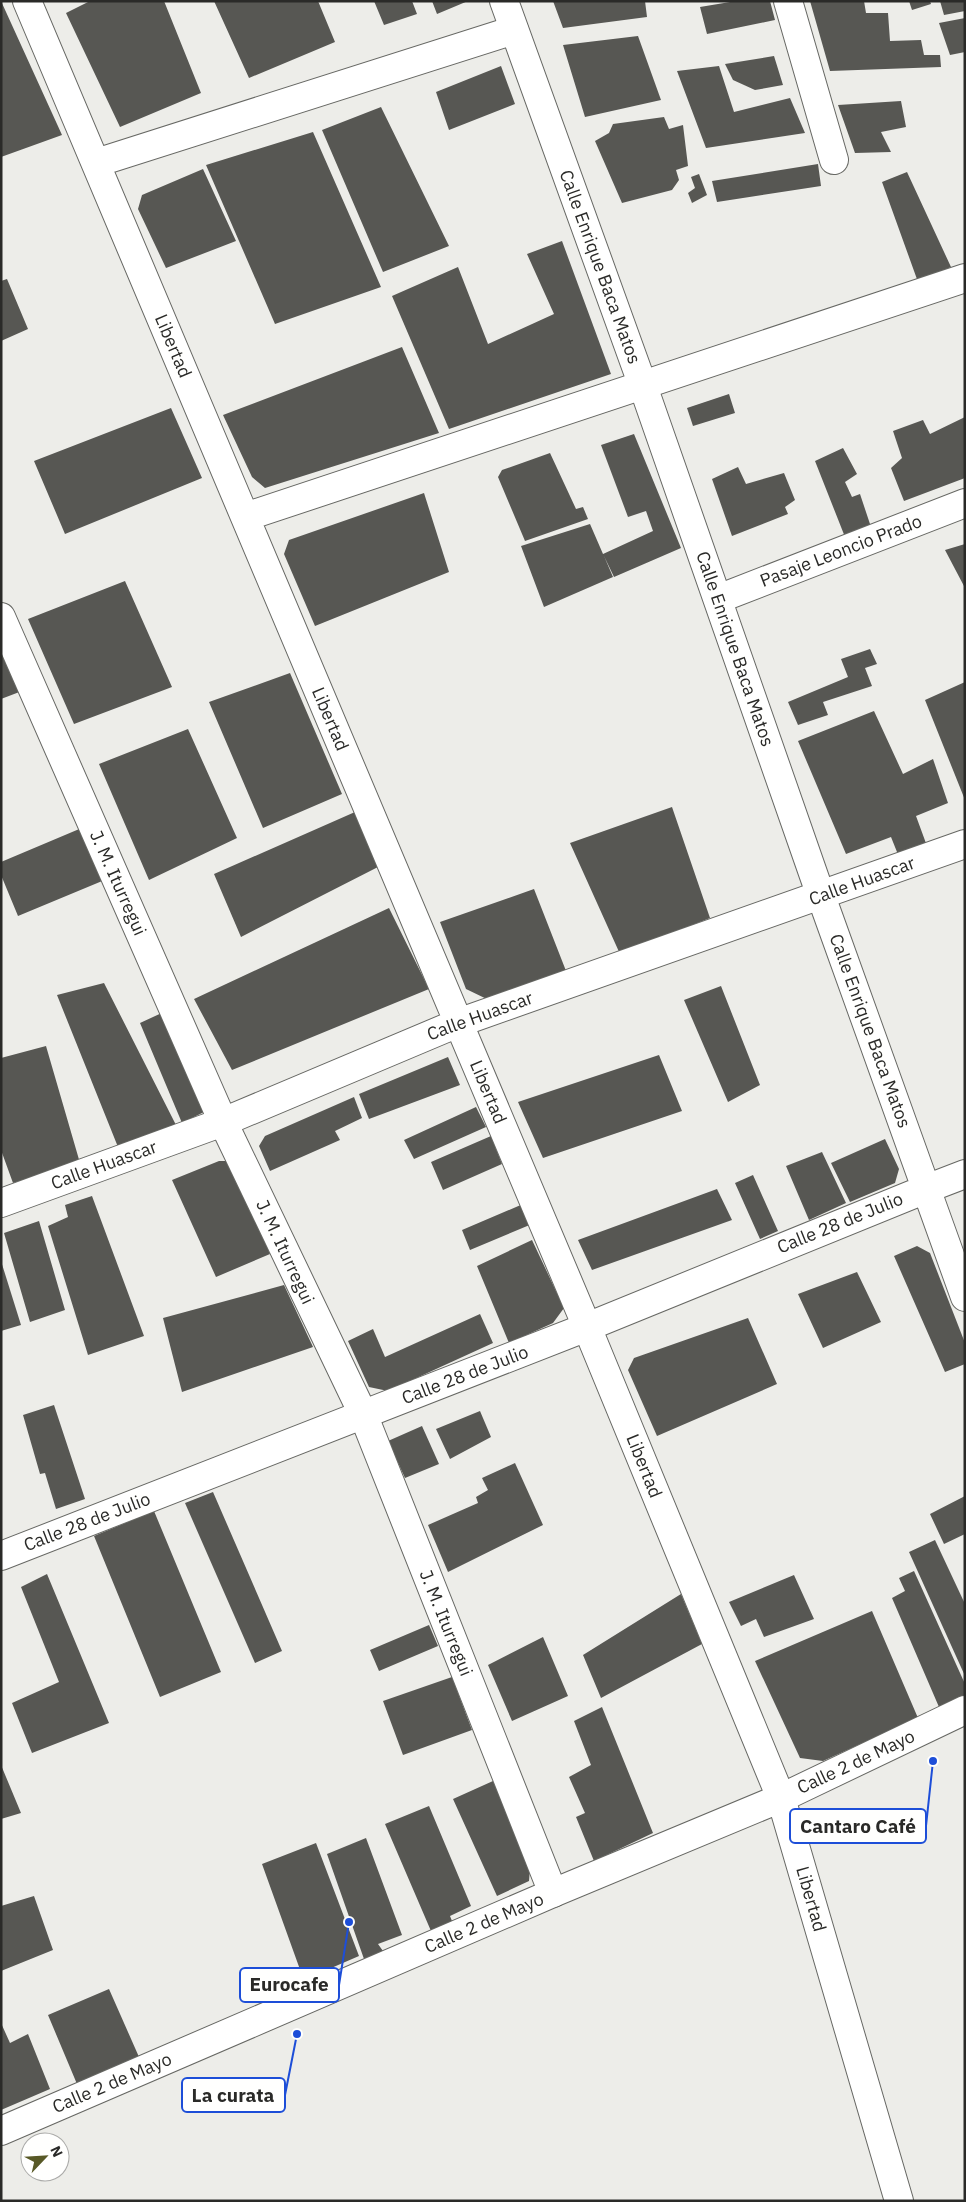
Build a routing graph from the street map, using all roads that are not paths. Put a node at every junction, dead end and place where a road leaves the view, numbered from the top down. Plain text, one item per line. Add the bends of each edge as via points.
1 (27, 1) edge
2 (504, 1) edge
3 (788, 1) edge
4 (514, 30) junction
5 (834, 160) dead end
6 (96, 163) junction
7 (965, 278) edge
8 (643, 386) junction
9 (965, 503) edge
10 (245, 518) junction
11 (718, 599) junction
12 (1, 616) edge
13 (965, 844) edge
14 (821, 896) junction
15 (458, 1023) junction
16 (224, 1122) junction
17 (965, 1174) edge
18 (926, 1188) junction
19 (1, 1203) edge
20 (965, 1297) edge
21 (587, 1327) junction
22 (363, 1414) junction
23 (1, 1556) edge
24 (965, 1710) edge
25 (781, 1798) junction
26 (553, 1893) junction
27 (1, 2131) edge
28 (900, 2201) edge

1 - 6 street, Libertad
2 - 4 street, Calle Enrique Baca Matos
3 - 5 street
4 - 6 street
4 - 8 street, Calle Enrique Baca Matos
6 - 10 street, Libertad
7 - 8 street
8 - 10 street
8 - 11 street, Calle Enrique Baca Matos
9 - 11 street, Pasaje Leoncio Prado
10 - 15 street, Libertad
11 - 14 street, Calle Enrique Baca Matos
12 - 16 street, J. M. Iturregui
13 - 14 street, Calle Huascar
14 - 15 street, Calle Huascar
14 - 18 street, Calle Enrique Baca Matos
15 - 16 street, Calle Huascar
15 - 21 street, Libertad
16 - 19 street, Calle Huascar
16 - 22 street, J. M. Iturregui
17 - 18 street, Calle 28 de Julio
18 - 20 street, Calle Enrique Baca Matos
18 - 21 street, Calle 28 de Julio
21 - 22 street, Calle 28 de Julio
21 - 25 street, Libertad
22 - 23 street, Calle 28 de Julio
22 - 26 street, J. M. Iturregui
24 - 25 street, Calle 2 de Mayo
25 - 26 street, Calle 2 de Mayo
25 - 28 street, Libertad
26 - 27 street, Calle 2 de Mayo

